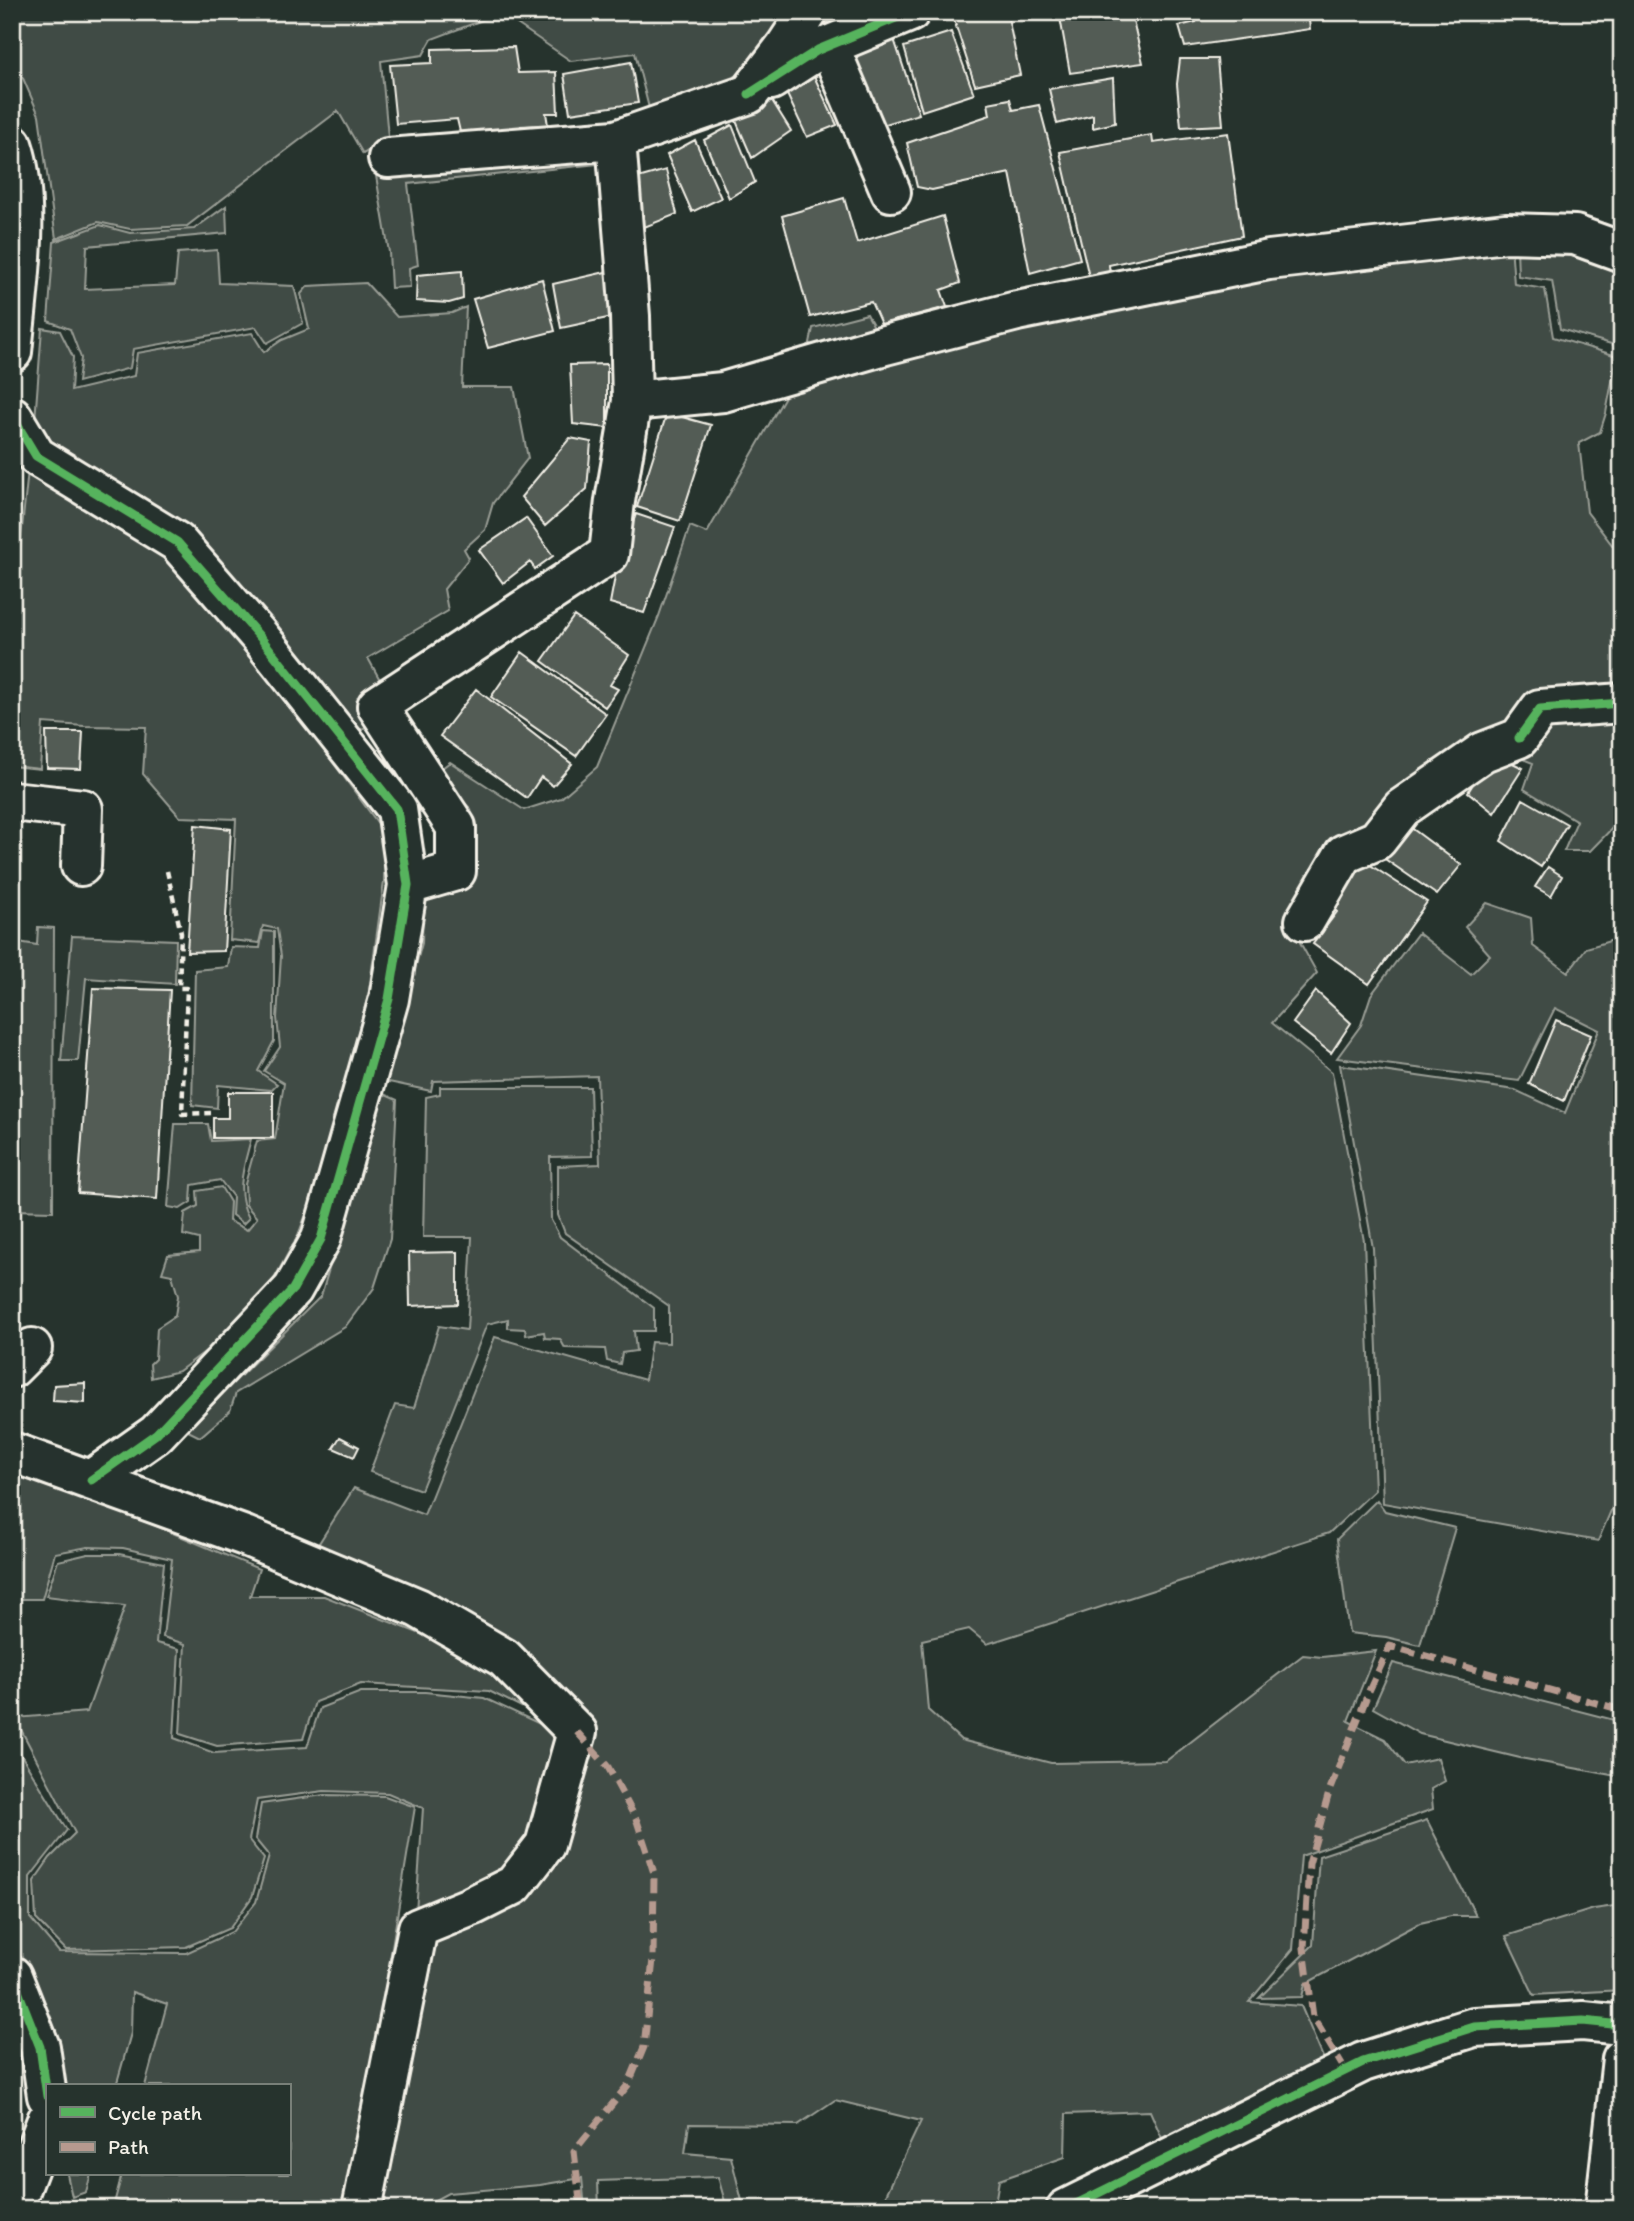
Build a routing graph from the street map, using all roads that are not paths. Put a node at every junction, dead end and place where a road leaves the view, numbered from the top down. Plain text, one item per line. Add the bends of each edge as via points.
1 (808, 12) edge
2 (910, 12) edge
3 (828, 46) junction
4 (749, 94) junction
5 (616, 141) junction
6 (12, 144) edge
7 (388, 158) dead end
8 (891, 192) dead end
9 (1622, 252) edge
10 (12, 352) edge
11 (632, 401) junction
12 (12, 416) edge
13 (1622, 703) edge
14 (12, 801) edge
15 (81, 866) dead end
16 (408, 885) junction
17 (1305, 921) dead end
18 (12, 1452) edge
19 (91, 1480) junction
20 (12, 1976) edge
21 (1622, 2025) edge
22 (1622, 2059) edge
23 (46, 2089) edge
24 (46, 2123) edge
25 (1605, 2207) edge
26 (13, 2209) edge
27 (362, 2209) edge
28 (1066, 2209) edge

1 - 4 main road
2 - 3 main road
3 - 4 main road
3 - 8 main road
4 - 5 main road
5 - 7 main road
5 - 11 main road
6 - 10 main road via 18,160 22,223
9 - 11 main road via 1575,235 1506,233 1269,260 1017,311 723,392
11 - 16 main road via 609,554 377,706 456,827 456,871
12 - 16 main road via 36,456 177,542 260,637 397,809
13 - 17 main road via 1540,709 1519,738 1483,752 1402,808 1377,840 1344,854
14 - 15 main road via 83,810
16 - 19 main road via 389,999 321,1239 293,1289 156,1434
18 - 19 main road
19 - 27 main road via 245,1536 418,1608 504,1658 577,1732 545,1844 514,1885 418,1928
20 - 23 main road via 40,2047
21 - 28 main road via 1583,2021 1474,2027 1363,2062
22 - 25 main road
24 - 26 main road

